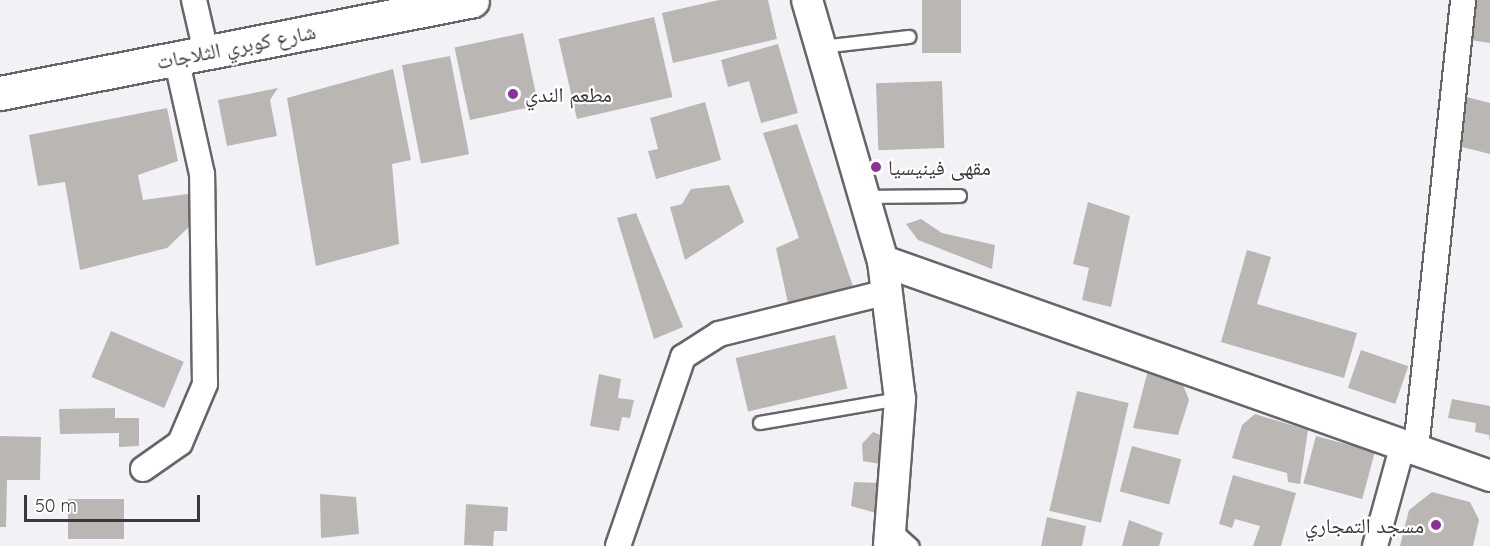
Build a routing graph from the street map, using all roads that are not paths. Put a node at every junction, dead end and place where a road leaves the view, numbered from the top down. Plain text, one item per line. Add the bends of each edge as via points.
1 (194, 0) edge
2 (472, 0) edge
3 (807, 0) edge
4 (1463, 0) edge
5 (909, 38) dead end
6 (821, 47) junction
7 (191, 55) junction
8 (0, 93) edge
9 (960, 196) dead end
10 (865, 197) junction
11 (883, 261) junction
12 (888, 292) junction
13 (900, 399) junction
14 (760, 423) dead end
15 (1409, 447) junction
16 (143, 469) dead end
17 (1490, 476) edge
18 (898, 540) edge
19 (618, 546) edge
20 (1376, 546) edge

1 - 7 street
2 - 7 main road, شارع كوبري الثلاجات
3 - 6 street
4 - 15 street
5 - 6 lane
6 - 10 street
7 - 8 main road, شارع كوبري الثلاجات
7 - 16 street via 202,174 205,384 180,443
9 - 10 lane
10 - 11 street
11 - 12 street
11 - 15 street
12 - 13 street
12 - 19 street via 719,334 683,357
13 - 14 lane
13 - 18 street
15 - 17 street
15 - 20 street

